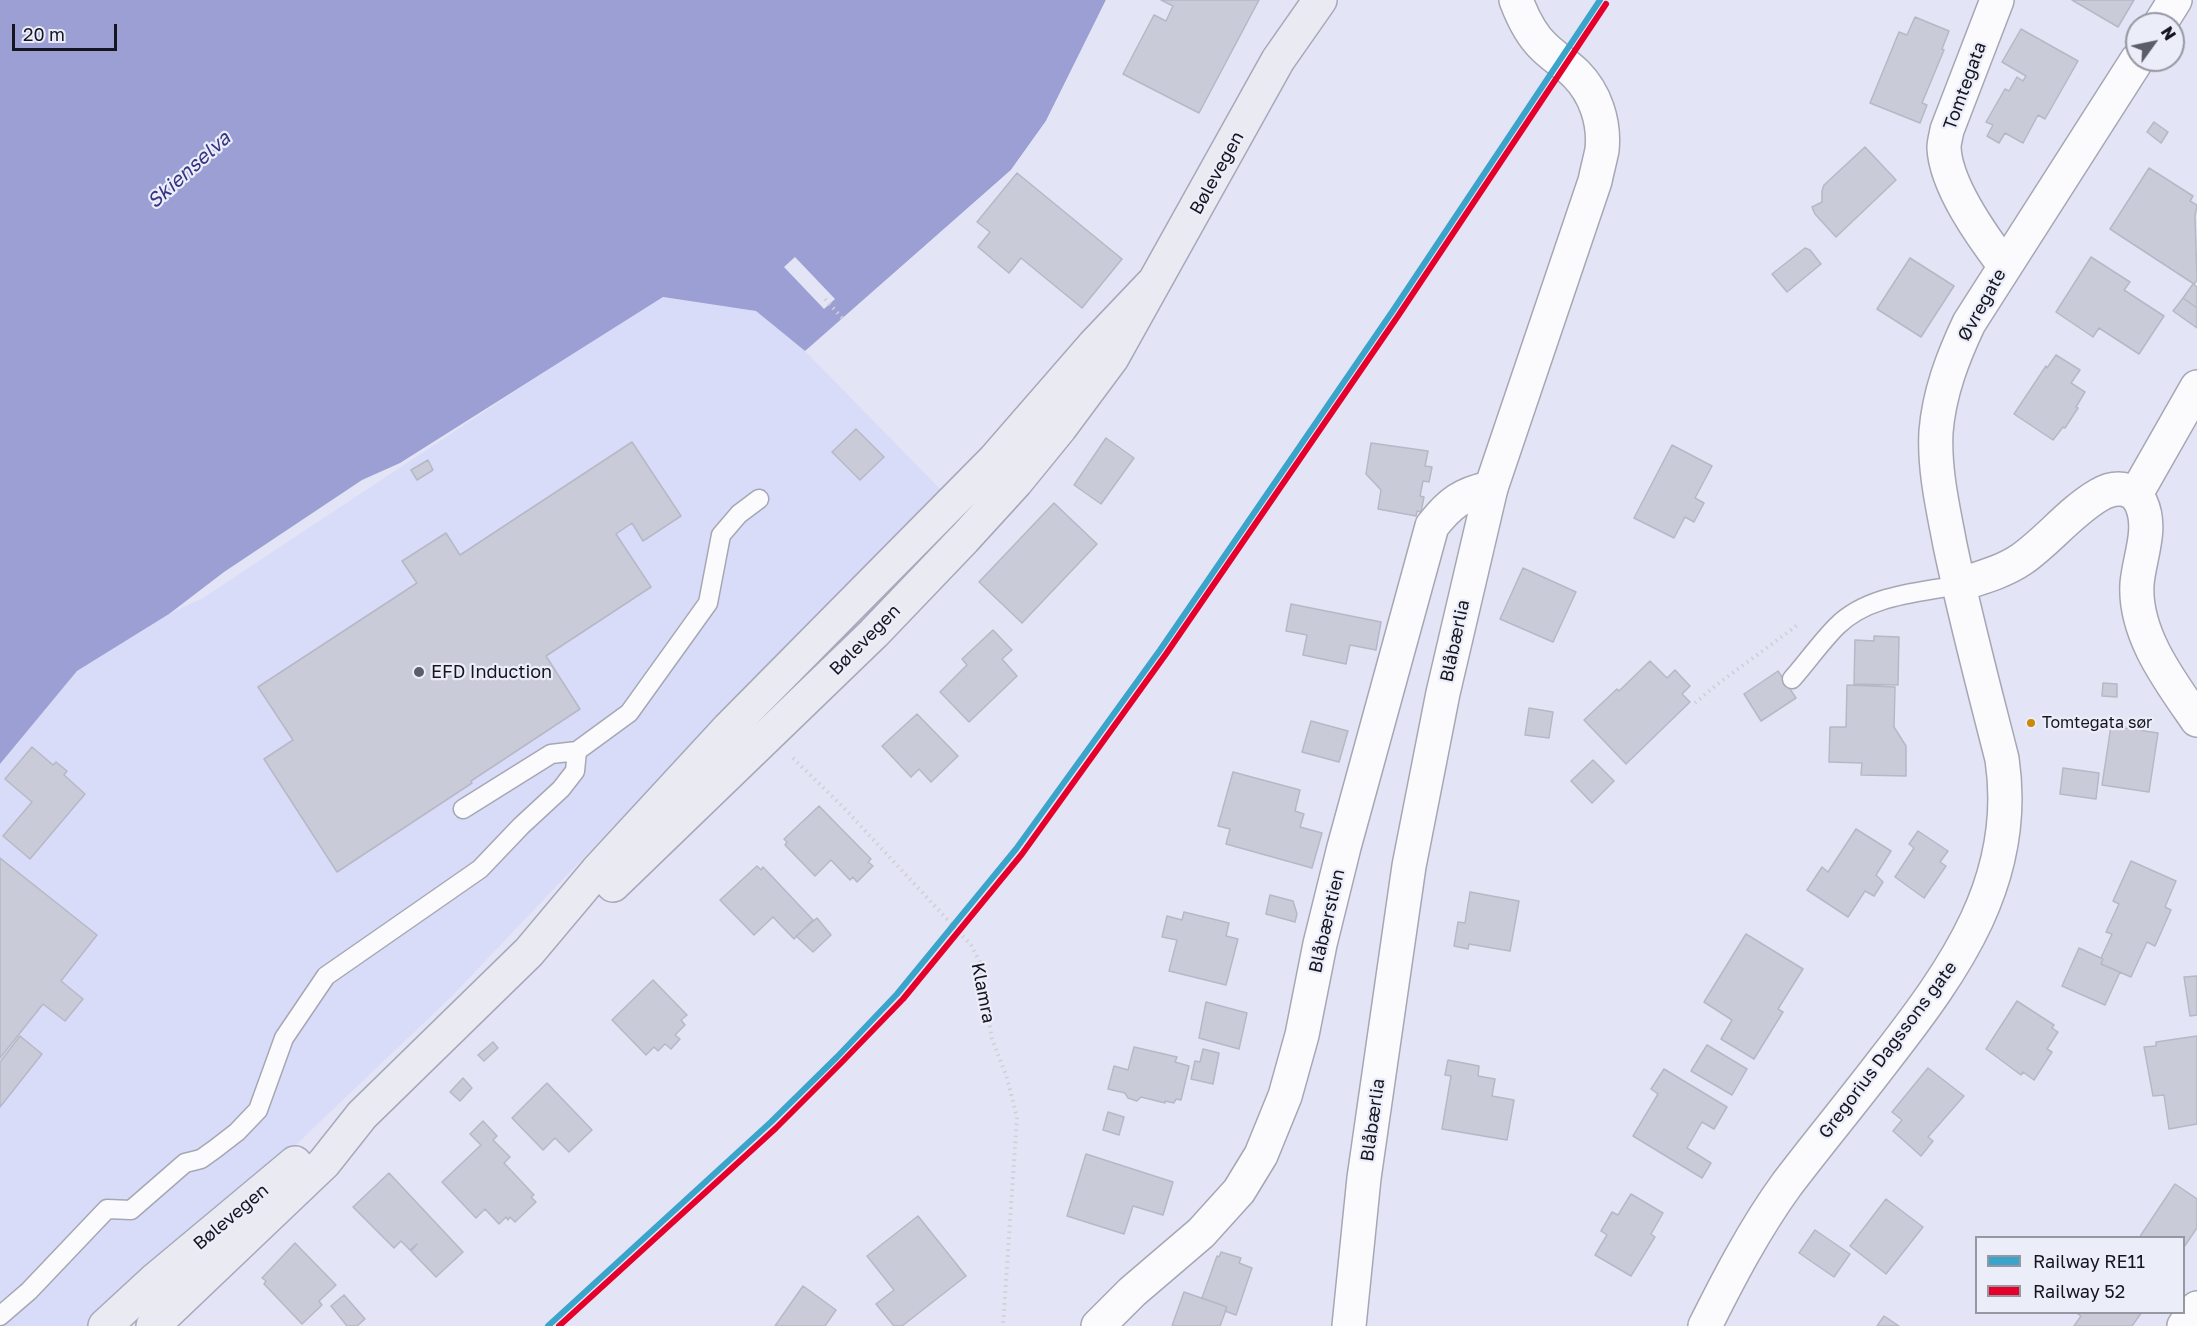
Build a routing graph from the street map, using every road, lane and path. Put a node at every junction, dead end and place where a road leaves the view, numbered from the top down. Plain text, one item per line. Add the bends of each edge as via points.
1 (1298, 0) edge
2 (1320, 0) edge
3 (1516, 0) edge
4 (1997, 0) edge
5 (1278, 60) junction
6 (2129, 72) edge
7 (2004, 265) junction
8 (1152, 284) junction
9 (825, 300) dead end
10 (843, 319) dead end
11 (2197, 387) edge
12 (1491, 488) junction
13 (2136, 494) junction
14 (759, 499) dead end
15 (1958, 585) junction
16 (1837, 626) junction
17 (1792, 679) dead end
18 (1695, 703) dead end
19 (747, 710) junction
20 (2197, 720) edge
21 (776, 740) junction
22 (577, 751) junction
23 (463, 809) dead end
24 (529, 952) junction
25 (362, 1115) junction
26 (2197, 1308) edge
27 (0, 1316) edge
28 (105, 1326) edge
29 (153, 1326) edge
30 (1003, 1326) edge
31 (1098, 1326) edge
32 (1349, 1326) edge
33 (1705, 1326) edge
34 (2184, 1326) edge

1 - 5 main road, Bølevegen
2 - 5 main road, Bølevegen
3 - 12 street, Blåbærlia via 1542,46 1588,88 1597,105 1602,148 1595,181
4 - 7 street, Tomtegata via 1947,130 1944,148 1950,176 1978,232
5 - 8 main road, Bølevegen
6 - 7 street, Øvregate
7 - 15 street, Øvregate via 1954,356 1936,431 1936,467
8 - 19 main road, Bølevegen via 994,460
8 - 21 main road, Bølevegen via 1113,358 1016,482
9 - 10 path
11 - 13 street
12 - 31 street, Blåbærstien via 1469,492 1448,507 1432,526 1344,847 1302,1035 1285,1096 1261,1155 1239,1191 1201,1233
12 - 32 street, Blåbærlia via 1443,693 1409,866 1364,1178
13 - 15 street via 2126,489 2100,494 2023,559
13 - 20 street via 2146,516 2137,586 2141,616 2151,646
14 - 22 lane via 721,535 708,603 629,713
15 - 16 lane via 1870,604
15 - 33 street, Gregorius Dagssons gate via 2006,787 2006,821 1988,895 1947,977 1785,1187 1741,1257
16 - 17 lane
16 - 18 path via 1814,613
19 - 21 lane
19 - 24 main road, Bølevegen via 597,871
21 - 24 main road, Bølevegen via 611,887
21 - 30 path, Klamra via 971,945 980,962 992,1039 1017,1117
22 - 23 lane via 551,754
22 - 27 lane via 575,771 561,789 480,869 326,976 284,1038 258,1110 237,1132 201,1159 185,1163 131,1210 107,1209
24 - 25 main road, Bølevegen
25 - 28 main road, Bølevegen via 303,1157
25 - 29 main road, Bølevegen via 324,1163
26 - 34 street

